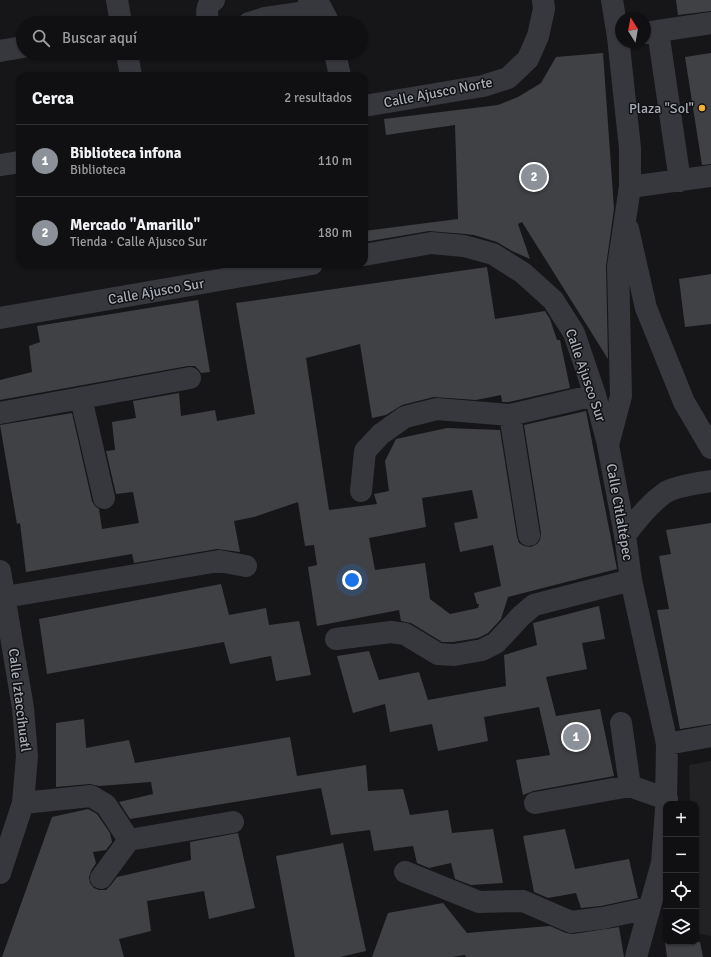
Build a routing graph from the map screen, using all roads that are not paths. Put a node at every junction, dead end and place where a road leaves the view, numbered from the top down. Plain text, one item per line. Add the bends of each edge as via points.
1 (117, 0) edge
2 (214, 0) edge
3 (543, 0) edge
4 (612, 0) edge
5 (314, 2) edge
6 (120, 16) edge
7 (207, 16) edge
8 (279, 16) edge
9 (324, 16) edge
10 (615, 16) edge
11 (711, 23) edge
12 (652, 32) edge
13 (620, 48) edge
14 (16, 49) edge
15 (0, 52) edge
16 (128, 60) edge
17 (337, 60) edge
18 (130, 72) edge
19 (339, 72) edge
20 (368, 105) edge
21 (16, 163) edge
22 (0, 165) edge
23 (711, 176) edge
24 (680, 181) junction
25 (630, 187) junction
26 (626, 219) junction
27 (368, 254) edge
28 (290, 268) edge
29 (1, 320) edge
30 (190, 378) dead end
31 (595, 395) junction
32 (81, 398) junction
33 (0, 413) edge
34 (510, 415) junction
35 (710, 444) edge
36 (608, 445) junction
37 (711, 481) edge
38 (361, 491) dead end
39 (104, 498) dead end
40 (619, 503) junction
41 (647, 509) junction
42 (529, 535) dead end
43 (625, 535) junction
44 (246, 566) dead end
45 (0, 571) edge
46 (631, 580) junction
47 (5, 597) junction
48 (336, 639) dead end
49 (621, 723) dead end
50 (711, 736) edge
51 (666, 744) junction
52 (630, 786) junction
53 (666, 801) edge
54 (663, 802) edge
55 (23, 803) junction
56 (535, 803) dead end
57 (233, 822) dead end
58 (664, 837) edge
59 (129, 840) junction
60 (4, 846) edge
61 (405, 872) dead end
62 (0, 873) edge
63 (101, 878) dead end
64 (649, 908) junction
65 (636, 957) edge

1 - 6 street
2 - 7 street via 209,3
3 - 20 street, Calle Ajusco Norte via 544,9 538,36 528,59 508,78 483,86
4 - 10 street, Calle Citlaltépec
5 - 8 street via 300,13
5 - 9 street
11 - 12 street
12 - 24 street
13 - 25 street, Calle Citlaltépec via 630,148
14 - 15 street
16 - 18 street
17 - 19 street
21 - 22 street
23 - 24 street
24 - 25 street
25 - 26 street, Calle Citlaltépec
26 - 35 street via 646,308 684,402
26 - 36 street, Calle Citlaltépec via 618,266 621,396
27 - 31 street, Calle Ajusco Sur via 431,243 464,246 494,254 523,273 553,300 574,333
28 - 29 street, Calle Ajusco Sur
30 - 32 street
31 - 34 street
31 - 36 street, Calle Ajusco Sur
32 - 33 street
32 - 39 street
34 - 38 street via 437,410 405,417 381,434 365,451
34 - 42 street
36 - 40 street, Calle Citlaltépec
37 - 41 street via 666,492
40 - 41 street
40 - 43 street, Calle Citlaltépec
41 - 43 street
43 - 46 street, Calle Citlaltépec
44 - 47 street via 219,561
45 - 47 street, Calle Iztaccíhuatl
46 - 48 street via 534,604 496,643 482,650 454,655 438,654 405,634 391,632
46 - 51 street, Calle Citlaltépec
47 - 55 street, Calle Iztaccíhuatl via 24,715 27,756
49 - 52 street
50 - 51 street
51 - 53 street, Calle Citlaltépec
52 - 54 street
52 - 56 street
55 - 59 street via 91,796 106,805
55 - 60 street, Calle Iztaccíhuatl
57 - 59 street
58 - 64 street, Calle Citlaltépec via 662,863
59 - 63 street
60 - 62 street, Calle Iztaccíhuatl
61 - 64 street via 479,902 523,901 571,922
64 - 65 street, Calle Citlaltépec

